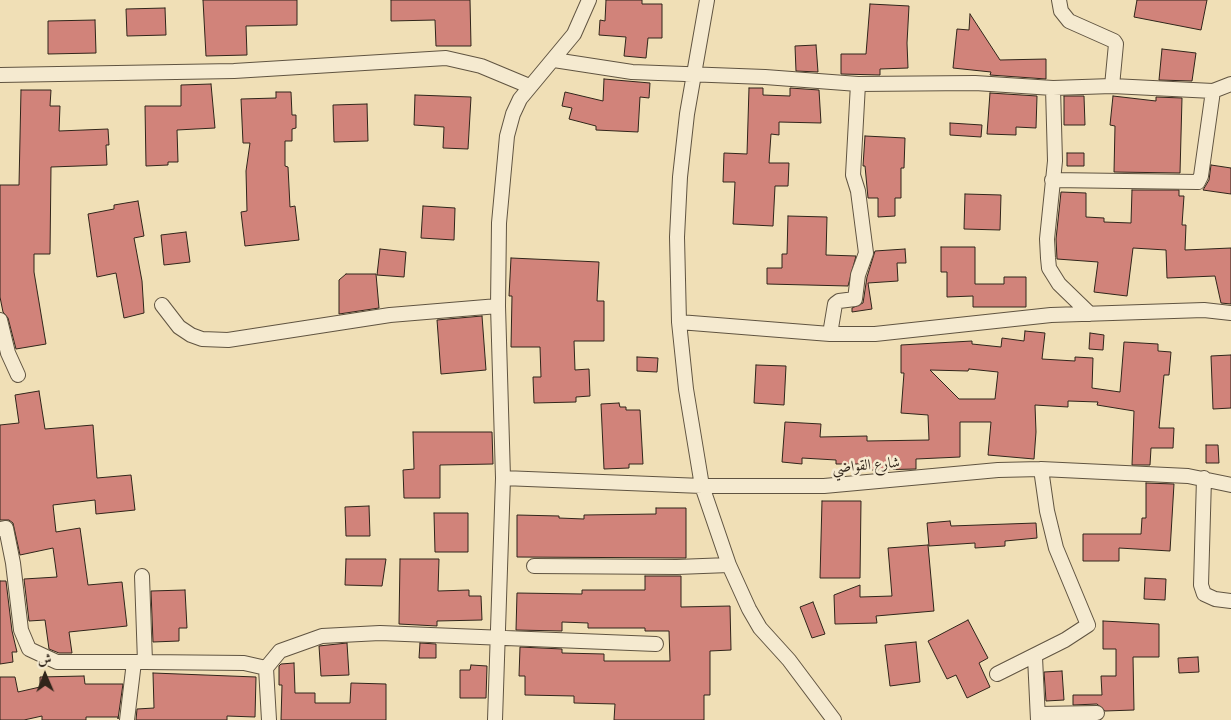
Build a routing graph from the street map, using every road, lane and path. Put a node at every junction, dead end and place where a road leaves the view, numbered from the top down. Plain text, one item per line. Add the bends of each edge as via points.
1 (590, 0) edge
2 (707, 0) edge
3 (1059, 0) edge
4 (554, 60) junction
5 (695, 74) junction
6 (0, 75) edge
7 (858, 84) junction
8 (1231, 84) edge
9 (529, 86) junction
10 (1112, 86) junction
11 (1052, 88) junction
12 (1213, 92) junction
13 (1052, 180) junction
14 (162, 306) dead end
15 (498, 306) junction
16 (1231, 313) edge
17 (1090, 314) junction
18 (0, 320) edge
19 (679, 322) junction
20 (830, 334) junction
21 (18, 376) dead end
22 (1041, 469) junction
23 (503, 478) junction
24 (1204, 478) junction
25 (1231, 485) edge
26 (702, 486) junction
27 (0, 529) edge
28 (729, 565) junction
29 (534, 566) dead end
30 (142, 576) dead end
31 (1231, 601) edge
32 (498, 637) junction
33 (656, 644) dead end
34 (1035, 657) junction
35 (140, 662) junction
36 (266, 668) junction
37 (997, 674) dead end
38 (1097, 713) dead end
39 (1038, 717) edge
40 (127, 720) edge
41 (269, 720) edge
42 (495, 720) edge
43 (834, 720) edge

1 - 4 street via 582,20
2 - 5 street
3 - 10 street via 1070,21 1116,44
4 - 5 street via 632,72
4 - 9 street
5 - 7 street
5 - 19 street via 680,177 677,237
6 - 9 street via 234,71 446,58 481,66
7 - 11 street via 975,83
7 - 20 street via 853,175 866,253 858,275 855,299 834,304
8 - 12 street
9 - 15 street via 513,114 507,136 499,223
10 - 11 street
10 - 12 street
11 - 13 street via 1055,161
12 - 13 street via 1198,182
13 - 17 street via 1047,240 1049,268 1059,284
14 - 15 street via 180,327 202,339 211,340 269,335 434,310
15 - 23 street
16 - 17 street via 1204,310
17 - 20 street via 1014,318 909,331
18 - 21 street
19 - 20 street
19 - 26 street
22 - 24 street, شارع القواضي
22 - 26 street, شارع القواضي via 824,486
22 - 34 street via 1056,548 1088,622 1083,629
23 - 26 street, شارع القواضي
23 - 32 street
24 - 25 street, شارع القواضي
24 - 31 street via 1201,585 1204,594
26 - 28 street
27 - 35 street via 6,528 21,630 29,649 57,662
28 - 29 street
28 - 43 street via 760,628
30 - 35 street
32 - 33 street
32 - 36 street via 332,634 288,647
32 - 42 street
34 - 37 street
34 - 39 street
35 - 36 street via 244,663
35 - 40 street
36 - 41 street
38 - 39 street

